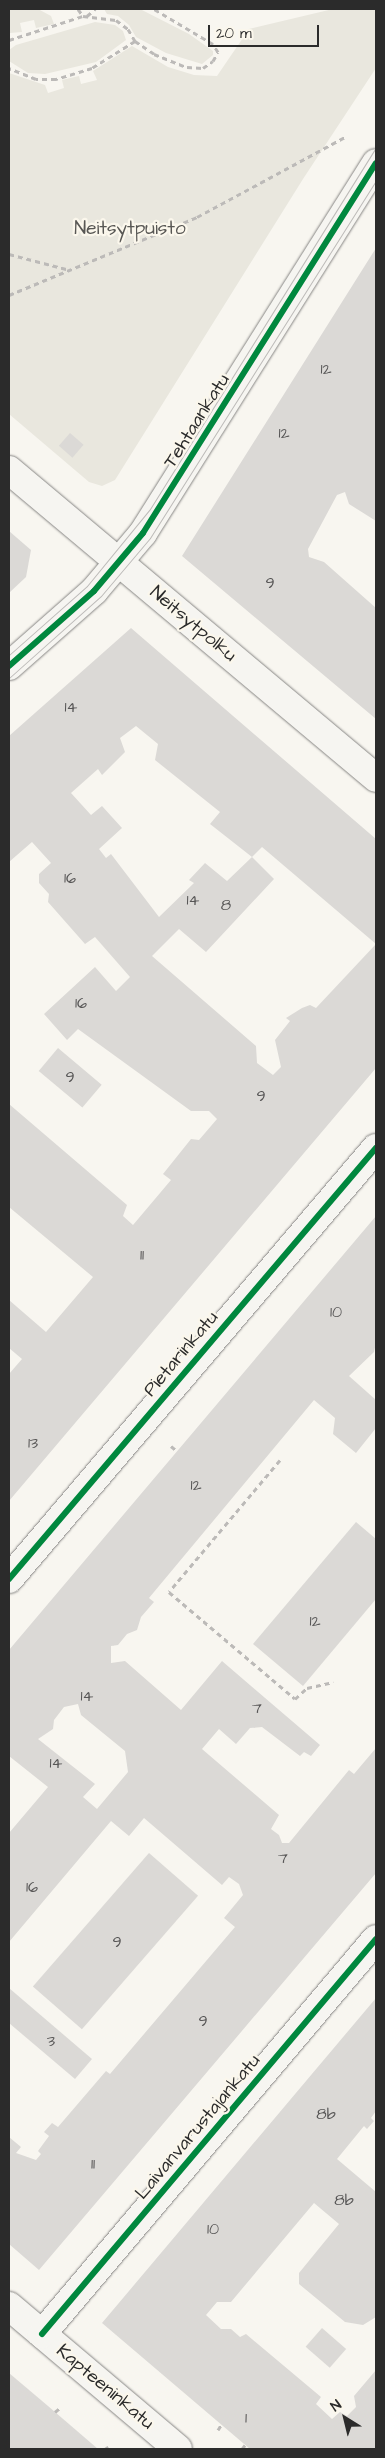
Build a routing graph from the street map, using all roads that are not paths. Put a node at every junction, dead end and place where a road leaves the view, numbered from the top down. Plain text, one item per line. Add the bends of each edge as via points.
1 (376, 163) edge
2 (9, 470) edge
3 (119, 563) junction
4 (9, 666) edge
5 (376, 778) edge
6 (376, 1148) edge
7 (9, 1579) edge
8 (376, 1939) edge
9 (9, 2306) edge
10 (42, 2334) junction
11 (178, 2449) edge

1 - 3 street, Tehtaankatu via 162,505
2 - 3 street, Neitsytpolku
3 - 4 street, Tehtaankatu via 78,606
3 - 5 street, Neitsytpolku
6 - 7 street, Pietarinkatu
8 - 10 street, Laivanvarustajankatu
9 - 10 street, Kapteeninkatu
10 - 11 street, Kapteeninkatu

